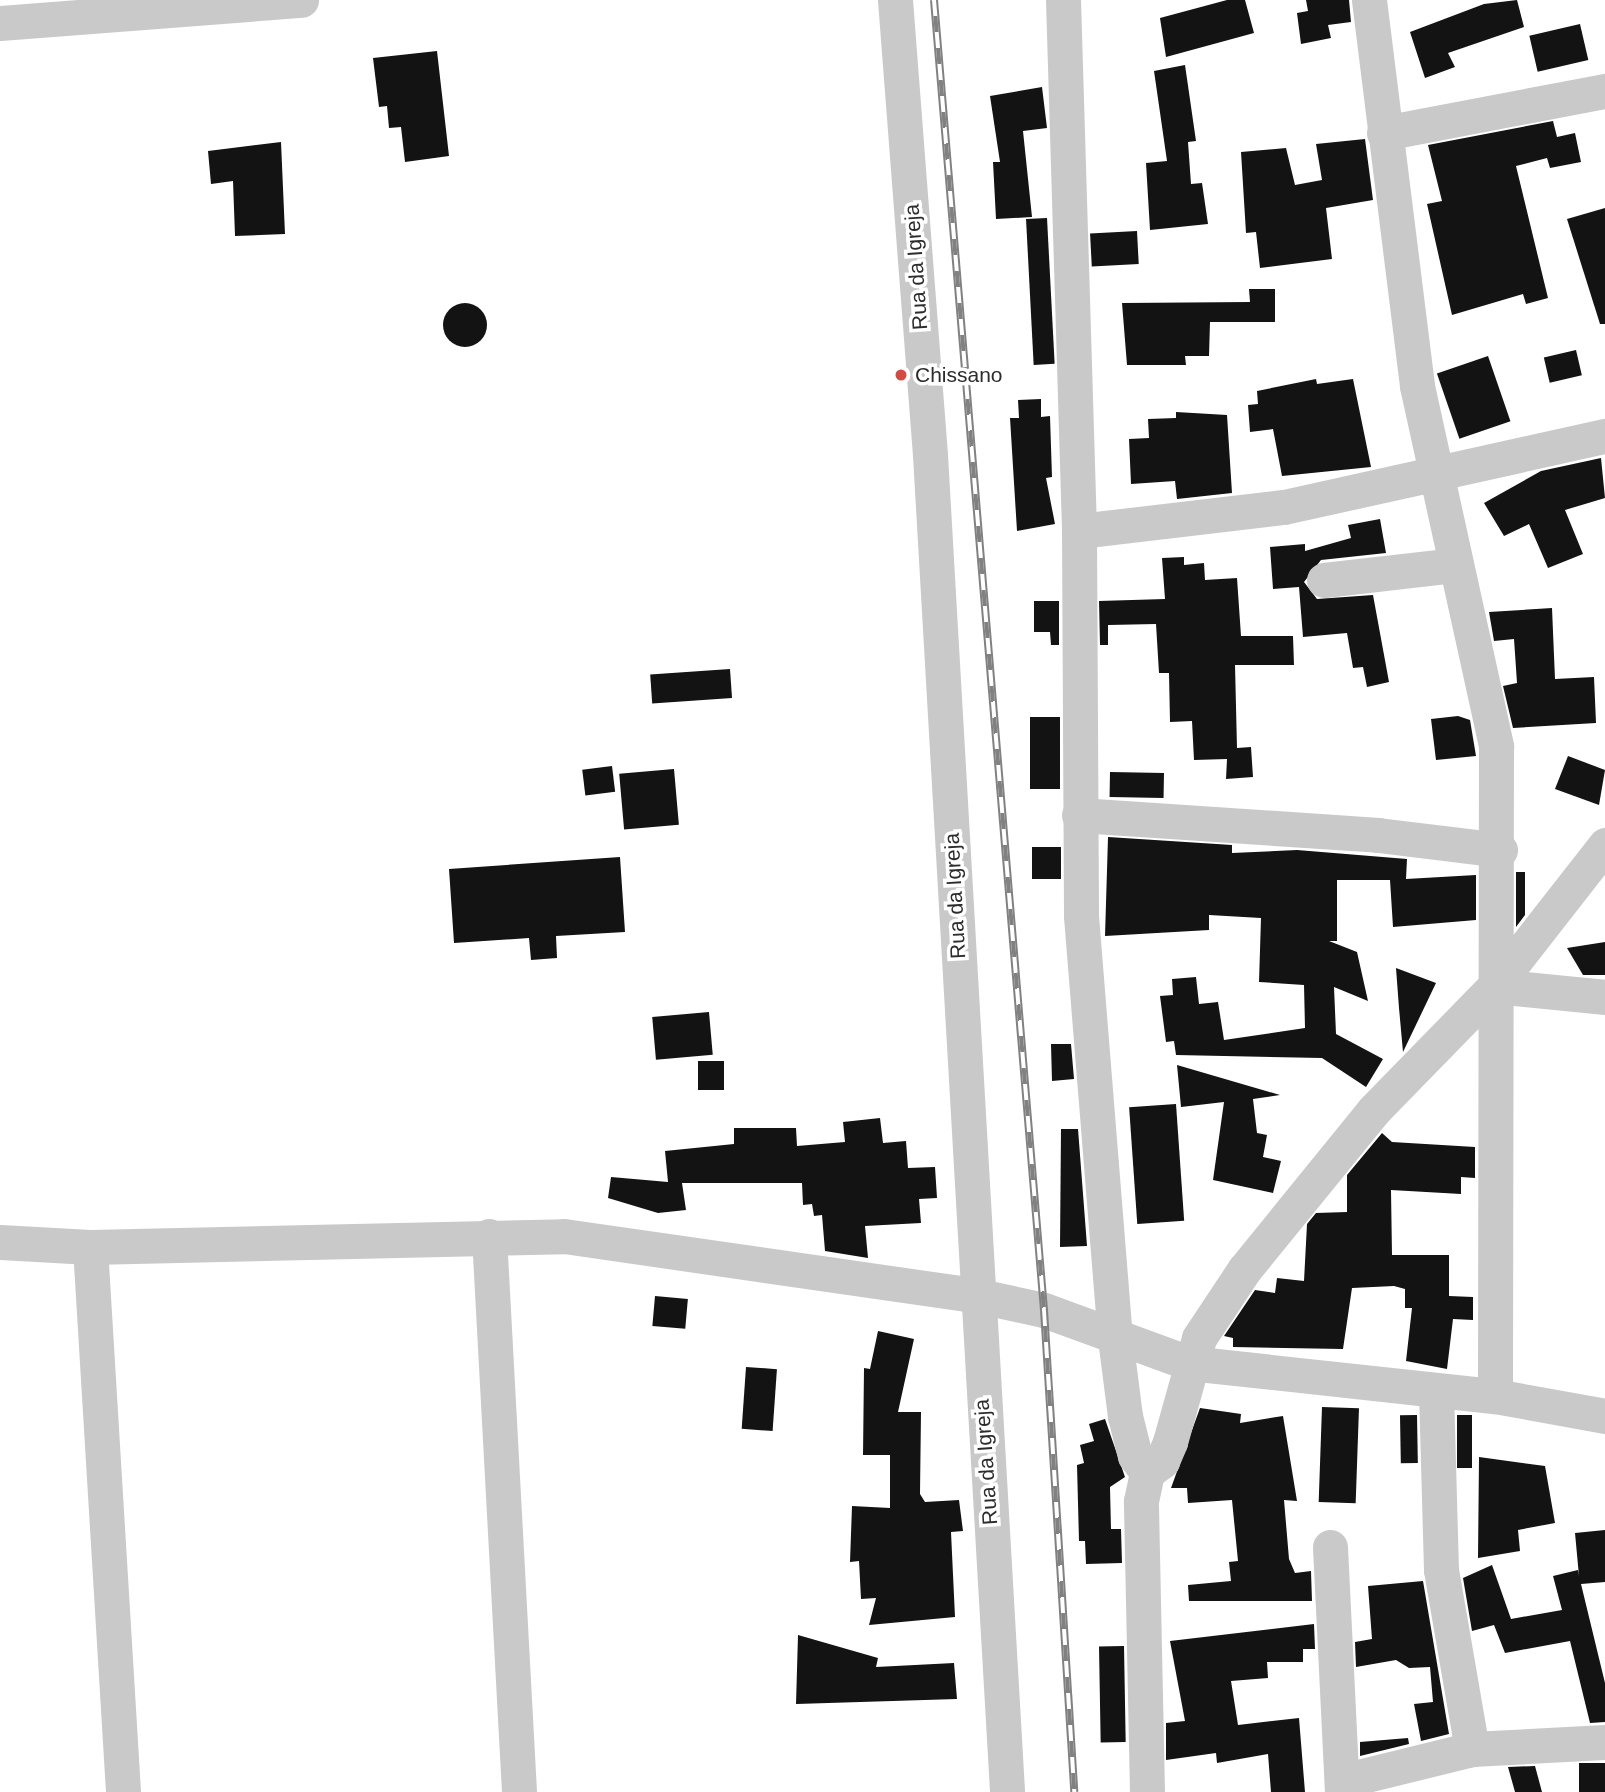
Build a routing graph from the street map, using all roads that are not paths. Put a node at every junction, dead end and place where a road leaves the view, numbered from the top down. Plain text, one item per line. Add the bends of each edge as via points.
1 (301, 0) edge
2 (895, 0) edge
3 (1063, 0) edge
4 (1369, 0) edge
5 (0, 23) edge
6 (1605, 91) edge
7 (1384, 133) junction
8 (1605, 436) edge
9 (1434, 475) junction
10 (1079, 531) junction
11 (1455, 565) junction
12 (1324, 580) dead end
13 (1079, 816) junction
14 (1605, 845) edge
15 (1500, 850) junction
16 (1495, 986) junction
17 (1605, 998) edge
18 (489, 1236) junction
19 (0, 1242) edge
20 (90, 1247) junction
21 (975, 1296) junction
22 (1115, 1338) junction
23 (1189, 1363) junction
24 (1436, 1391) junction
25 (1495, 1396) junction
26 (1605, 1416) edge
27 (1147, 1472) junction
28 (1330, 1547) dead end
29 (1605, 1742) edge
30 (1472, 1749) junction
31 (1342, 1787) edge
32 (123, 1792) edge
33 (519, 1792) edge
34 (1007, 1792) edge
35 (1147, 1792) edge

1 - 5 street
2 - 21 street, Rua da Igreja via 930,454
3 - 10 street
4 - 7 street
6 - 7 street
7 - 9 street
8 - 9 street
9 - 10 street via 1284,508
9 - 11 street
10 - 13 street
11 - 12 street
11 - 15 street via 1496,746
13 - 15 street via 1378,835
13 - 22 street
14 - 16 street
15 - 16 street
16 - 17 street
16 - 23 street via 1374,1110 1244,1270
16 - 25 street
18 - 20 street
18 - 21 street via 564,1236
18 - 33 street
19 - 20 street
20 - 32 street
21 - 22 street via 1044,1310
21 - 34 street, Rua da Igreja
22 - 23 street
22 - 27 street via 1125,1416 1135,1456
23 - 24 street
23 - 27 street via 1170,1442 1162,1461
24 - 25 street
24 - 30 street via 1441,1570
25 - 26 street
27 - 35 street via 1139,1536
28 - 31 street
29 - 30 street
30 - 31 street

